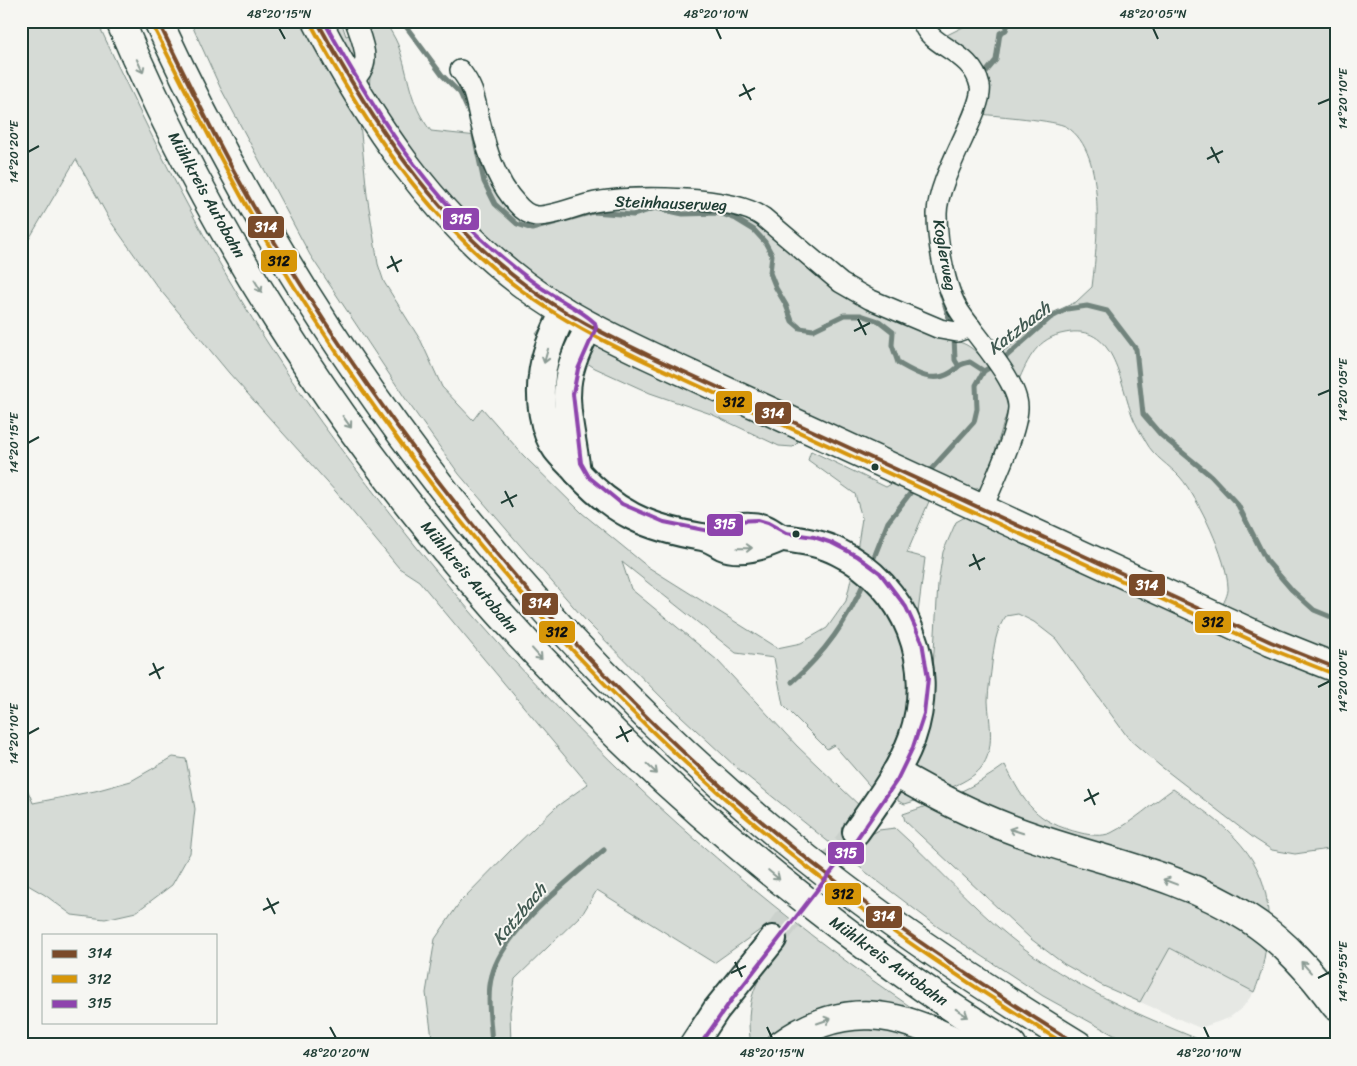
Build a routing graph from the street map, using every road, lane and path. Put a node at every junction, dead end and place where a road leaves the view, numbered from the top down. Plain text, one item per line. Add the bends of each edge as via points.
1 (120, 21) edge
2 (158, 21) edge
3 (317, 21) edge
4 (356, 21) edge
5 (922, 21) edge
6 (460, 70) dead end
7 (350, 82) junction
8 (564, 311) junction
9 (590, 326) junction
10 (958, 330) junction
11 (577, 472) junction
12 (983, 508) junction
13 (1336, 668) edge
14 (896, 773) junction
15 (856, 832) tunnel mouth
16 (773, 939) tunnel mouth
17 (1336, 1006) edge
18 (693, 1045) edge
19 (781, 1045) edge
20 (962, 1045) edge
21 (1012, 1045) edge
22 (1078, 1045) edge

1 -> 21 main road, Mühlkreis Autobahn via 208,200 294,344 388,478 491,603 554,673 724,834 852,936
2 - 22 main road, Mühlkreis Autobahn via 229,166 280,255 362,383 458,510 549,616 689,758 775,833 934,953
3 - 7 main road
4 - 7 street via 365,50 365,66 361,76
5 - 10 street, Koglerweg via 929,35 966,61 977,73 981,89 978,105 941,189 937,213
6 - 10 street, Steinhauserweg via 476,97 495,168 505,189 528,214 536,216 597,201 626,199 737,205 772,224 841,283 896,312
7 - 8 main road via 397,154 461,229 505,270
8 - 9 main road
8 -> 11 street via 544,362 541,393 552,443
9 - 11 street via 575,354 566,391
9 - 12 main road
10 - 12 street, Koglerweg via 997,363 1015,394 1018,408 1010,442
11 - 14 street via 600,496 638,520 679,533 710,538 723,529 764,528 781,538 828,547 869,571 905,616 916,644 921,678 914,730
12 - 13 main road via 1271,642
14 - 15 street
17 -> 14 main road via 1305,965 1249,918 1224,904 1148,874 1009,829 933,795
16 - 18 street via 716,1010
19 -> 20 main road via 819,1022 853,1014 901,1019

